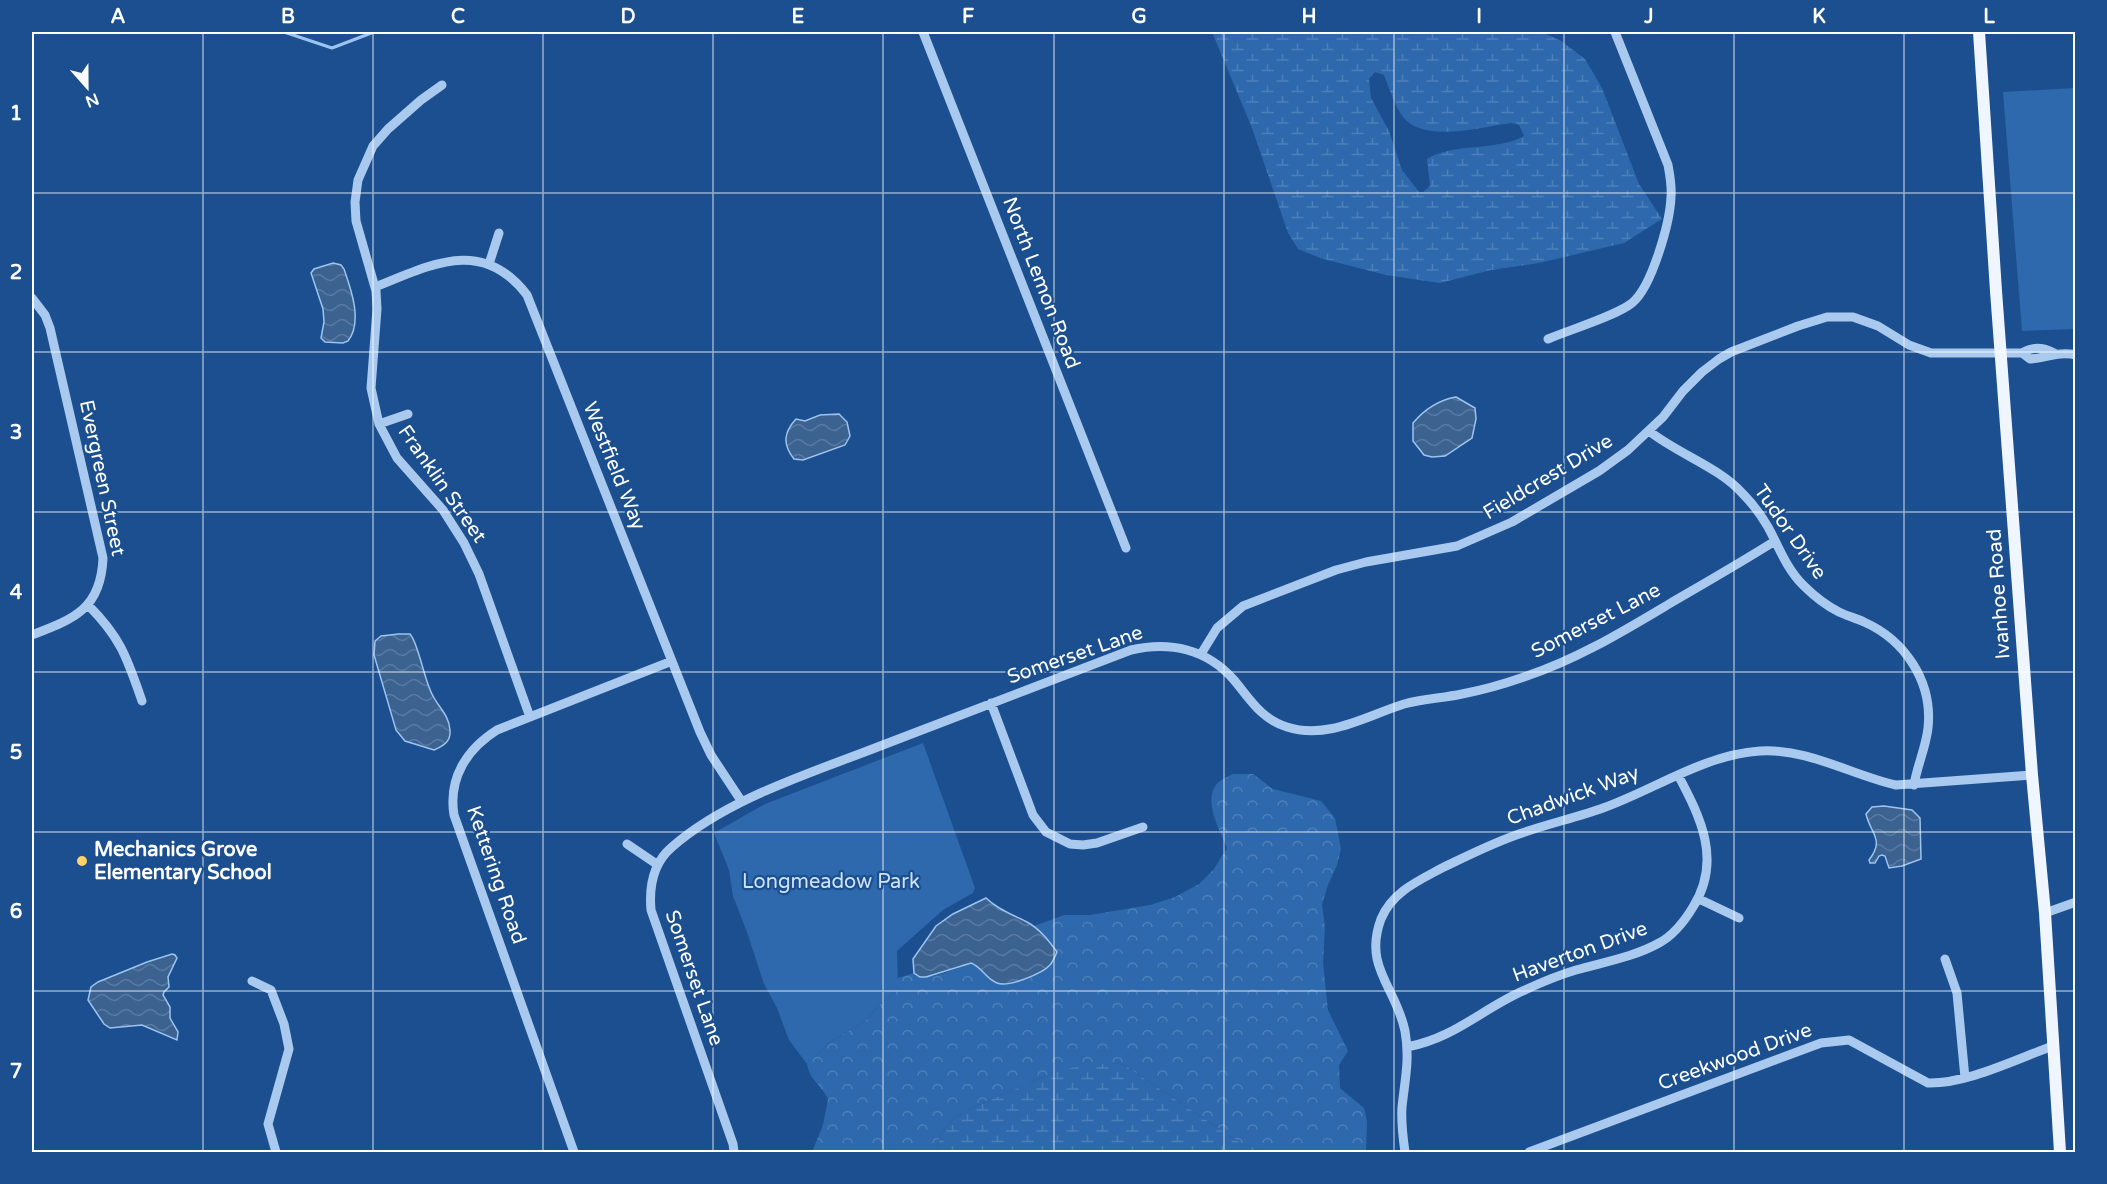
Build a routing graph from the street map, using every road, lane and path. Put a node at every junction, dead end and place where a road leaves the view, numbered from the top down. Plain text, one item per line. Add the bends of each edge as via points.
1 (923, 32) edge
2 (1615, 32) edge
3 (1979, 32) edge
4 (442, 85) dead end
5 (499, 233) dead end
6 (489, 264) junction
7 (375, 287) junction
8 (32, 297) edge
9 (1548, 339) dead end
10 (2001, 353) junction
11 (2076, 356) edge
12 (408, 414) dead end
13 (379, 424) junction
14 (1649, 431) junction
15 (1774, 541) junction
16 (1126, 548) dead end
17 (88, 605) junction
18 (32, 635) edge
19 (1202, 654) junction
20 (672, 661) junction
21 (142, 701) dead end
22 (991, 703) junction
23 (530, 717) junction
24 (1678, 775) junction
25 (2032, 775) junction
26 (1914, 785) junction
27 (742, 802) junction
28 (1143, 827) dead end
29 (627, 844) dead end
30 (658, 865) junction
31 (1699, 899) junction
32 (2076, 902) edge
33 (2045, 913) junction
34 (1739, 918) dead end
35 (1946, 958) dead end
36 (252, 981) dead end
37 (2053, 1046) junction
38 (1407, 1047) junction
39 (1965, 1078) junction
40 (276, 1152) edge
41 (574, 1152) edge
42 (734, 1152) edge
43 (1405, 1152) edge
44 (1529, 1152) edge
45 (2060, 1152) edge

1 - 16 street, North Lemon Road
2 - 9 street via 1668,165 1669,212 1649,282 1641,295 1623,308
3 - 10 main road, Ivanhoe Road
4 - 7 street, Franklin Street via 388,129 373,146 358,180 356,221
5 - 6 street
6 - 7 street, Westfield Way via 450,260
6 - 20 street, Westfield Way via 517,282 527,295
7 - 13 street, Franklin Street via 378,309 371,388
8 - 17 street, Evergreen Street via 50,328 103,558 99,587
10 - 11 street, Fieldcrest Drive via 2044,347 2054,353
10 - 14 street, Fieldcrest Drive via 1931,353 1870,322 1853,317 1827,317 1775,334 1719,359 1695,378
10 - 25 main road, Ivanhoe Road
12 - 13 street
13 - 23 street, Franklin Street via 397,458 443,510 464,543 479,574
14 - 15 street, Tudor Drive via 1741,491 1758,511
14 - 19 street, Fieldcrest Drive via 1599,471 1493,532 1457,546 1336,570 1243,606 1217,628
15 - 19 street, Somerset Lane via 1570,659 1506,683 1408,703 1337,729 1302,731 1275,723 1256,708 1233,679
15 - 26 street, Tudor Drive via 1786,564 1816,599 1883,632 1912,662 1926,696 1929,718
17 - 18 street via 74,617
17 - 21 street via 122,648
19 - 22 street, Somerset Lane via 1174,647 1144,647
20 - 23 street, Kettering Road
20 - 27 street, Westfield Way via 711,755
22 - 27 street, Somerset Lane
22 - 28 street via 1033,815 1046,832 1070,844 1083,845
23 - 41 street, Kettering Road via 477,744 459,771 452,806
24 - 26 street, Chadwick Way via 1734,754 1775,751 1816,759 1896,786
24 - 31 street, Haverton Drive via 1697,810 1707,848
24 - 38 street, Chadwick Way via 1603,808 1503,840 1413,883 1395,897 1380,924 1376,957 1399,1010
25 - 26 street, Chadwick Way
25 - 33 main road, Ivanhoe Road
27 - 30 street, Somerset Lane via 671,848
29 - 30 street
30 - 42 street, Somerset Lane via 650,894 653,920
31 - 34 street
31 - 38 street, Haverton Drive via 1678,928 1658,944 1523,990 1454,1032
32 - 33 street
33 - 37 main road, Ivanhoe Road
35 - 39 street via 1957,993
36 - 40 street via 271,990 289,1049 268,1124
37 - 39 street, Creekwood Drive
37 - 45 main road, Ivanhoe Road
38 - 43 street, Chadwick Way via 1402,1107
39 - 44 street, Creekwood Drive via 1928,1083 1849,1040 1821,1043

